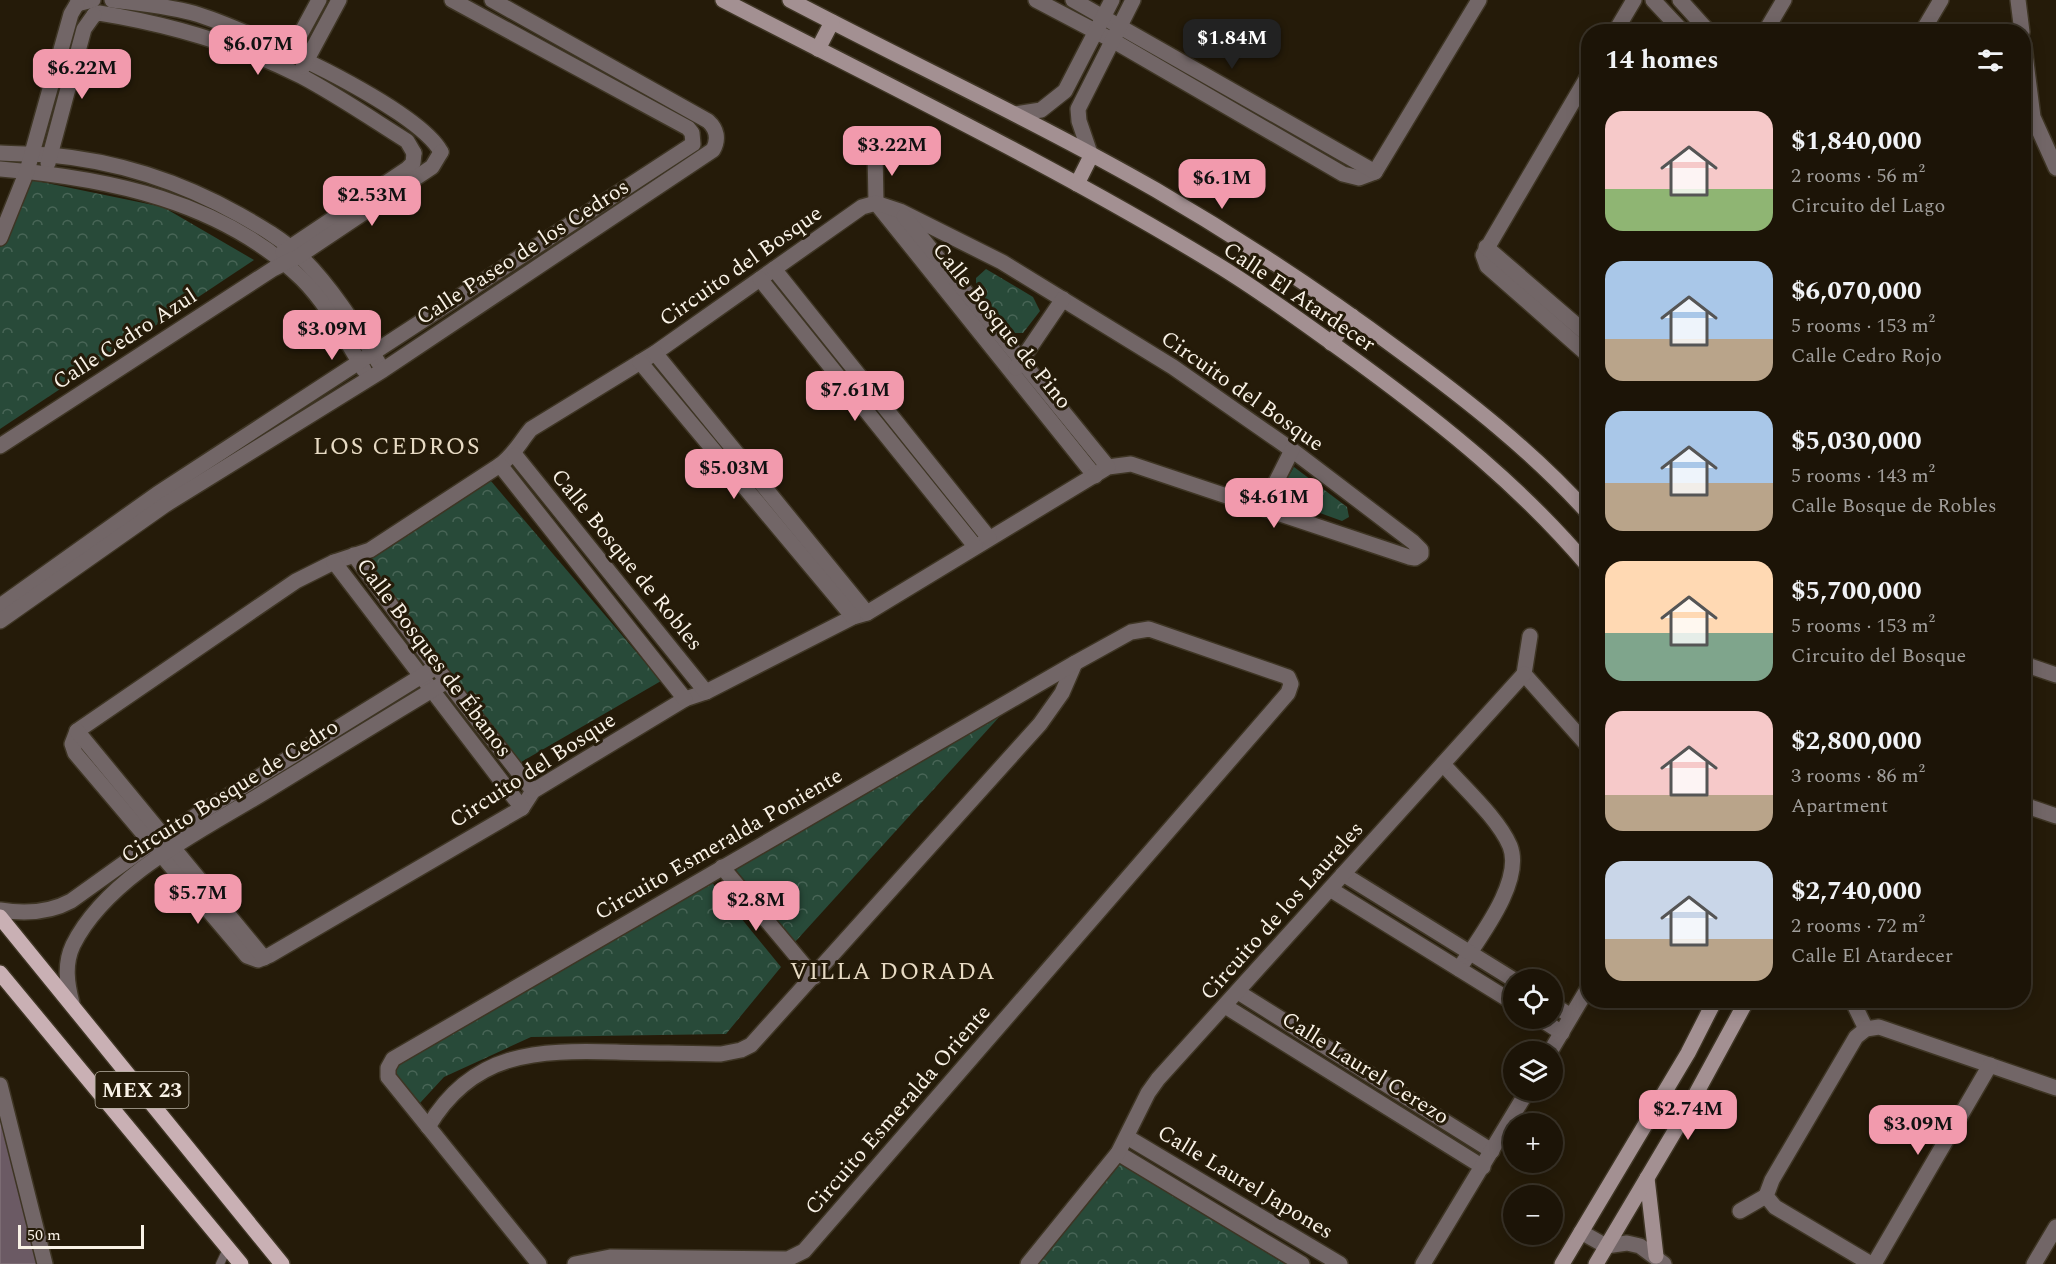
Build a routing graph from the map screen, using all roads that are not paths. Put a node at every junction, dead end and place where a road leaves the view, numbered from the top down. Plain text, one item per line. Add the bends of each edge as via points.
1 (112, 0) edge
2 (319, 0) edge
3 (339, 0) edge
4 (452, 0) edge
5 (492, 0) edge
6 (723, 0) edge
7 (790, 0) edge
8 (1036, 0) edge
9 (1072, 0) edge
10 (1112, 0) edge
11 (1133, 0) edge
12 (1479, 0) edge
13 (1634, 0) edge
14 (1653, 0) edge
15 (1680, 0) edge
16 (1784, 0) edge
17 (1941, 0) edge
18 (2018, 0) edge
19 (93, 8) edge
20 (519, 14) junction
21 (1104, 16) junction
22 (832, 22) junction
23 (1620, 24) edge
24 (1676, 24) edge
25 (1702, 24) edge
26 (1770, 24) edge
27 (1927, 24) edge
28 (2021, 24) edge
29 (1120, 25) junction
30 (508, 30) junction
31 (1096, 31) junction
32 (1112, 40) junction
33 (818, 49) junction
34 (290, 53) junction
35 (307, 61) junction
36 (282, 68) junction
37 (299, 75) junction
38 (1581, 88) edge
39 (2031, 101) edge
40 (1015, 114) junction
41 (2033, 117) junction
42 (2031, 121) edge
43 (717, 137) junction
44 (693, 139) junction
45 (875, 151) dead end
46 (441, 152) junction
47 (0, 153) edge
48 (414, 153) junction
49 (31, 155) junction
50 (51, 156) junction
51 (1091, 156) junction
52 (2056, 168) edge
53 (0, 169) edge
54 (129, 169) junction
55 (27, 171) junction
56 (1375, 172) junction
57 (45, 173) junction
58 (1077, 184) junction
59 (126, 188) junction
60 (210, 198) junction
61 (876, 203) junction
62 (900, 211) junction
63 (202, 213) junction
64 (0, 238) edge
65 (535, 248) junction
66 (295, 252) junction
67 (544, 263) junction
68 (279, 264) junction
69 (774, 269) junction
70 (760, 279) junction
71 (1063, 299) junction
72 (1352, 316) junction
73 (1581, 336) edge
74 (1331, 343) junction
75 (655, 352) junction
76 (366, 358) junction
77 (1021, 360) junction
78 (640, 362) junction
79 (383, 370) junction
80 (1013, 374) junction
81 (369, 378) junction
82 (879, 399) junction
83 (866, 409) junction
84 (0, 446) edge
85 (1292, 450) junction
86 (515, 455) junction
87 (500, 465) junction
88 (1108, 467) junction
89 (1095, 476) junction
90 (758, 478) junction
91 (744, 488) junction
92 (161, 499) junction
93 (1581, 506) edge
94 (1263, 507) junction
95 (989, 538) junction
96 (975, 546) junction
97 (354, 555) junction
98 (1581, 558) edge
99 (334, 562) junction
100 (603, 564) junction
101 (588, 573) junction
102 (0, 606) edge
103 (860, 615) junction
104 (0, 621) edge
105 (1530, 636) dead end
106 (1075, 663) junction
107 (2031, 666) edge
108 (436, 667) junction
109 (1524, 674) junction
110 (2056, 675) edge
111 (421, 676) junction
112 (447, 681) junction
113 (1291, 684) joint
114 (431, 691) junction
115 (706, 692) junction
116 (685, 699) junction
117 (1581, 738) edge
118 (296, 753) junction
119 (1443, 764) junction
120 (307, 766) junction
121 (533, 790) junction
122 (2031, 807) edge
123 (522, 808) junction
124 (2056, 816) edge
125 (157, 839) junction
126 (167, 852) junction
127 (722, 867) junction
128 (1343, 874) junction
129 (105, 878) junction
130 (1330, 889) junction
131 (117, 891) junction
132 (0, 910) edge
133 (0, 916) edge
134 (1469, 952) junction
135 (1459, 969) junction
136 (0, 973) edge
137 (1503, 973) edge
138 (814, 977) junction
139 (1238, 992) junction
140 (1503, 996) edge
141 (1581, 1000) edge
142 (72, 1003) junction
143 (1225, 1006) junction
144 (1711, 1008) edge
145 (1743, 1008) edge
146 (1856, 1008) edge
147 (1563, 1011) edge
148 (1571, 1016) junction
149 (1556, 1029) edge
150 (1866, 1029) junction
151 (1562, 1033) junction
152 (1557, 1041) edge
153 (1990, 1065) junction
154 (1362, 1070) junction
155 (0, 1085) edge
156 (1353, 1086) junction
157 (2056, 1088) edge
158 (1522, 1101) edge
159 (428, 1127) junction
160 (1127, 1137) junction
161 (1492, 1151) junction
162 (1119, 1153) junction
163 (1483, 1167) junction
164 (1647, 1178) junction
165 (1766, 1196) junction
166 (1740, 1211) dead end
167 (1257, 1215) junction
168 (2056, 1227) edge
169 (1247, 1230) junction
170 (1581, 1232) junction
171 (1606, 1246) junction
172 (228, 1247) junction
173 (1660, 1260) edge
174 (582, 1263) edge
175 (45, 1264) edge
176 (220, 1264) edge
177 (242, 1264) edge
178 (282, 1264) edge
179 (539, 1264) edge
180 (1028, 1264) edge
181 (1302, 1264) edge
182 (1341, 1264) edge
183 (1423, 1264) edge
184 (1562, 1264) edge
185 (1596, 1264) edge
186 (1873, 1264) edge
187 (2034, 1264) edge

1 - 34 street via 193,13
2 - 34 street
3 - 35 street
4 - 30 street
5 - 20 street
6 - 33 street, Calle El Atardecer
7 - 22 street, Calle El Atardecer
8 - 31 street
9 - 21 street
10 - 21 street
11 - 29 street
12 - 56 street
13 - 23 street
14 - 24 street
15 - 25 street
16 - 26 street
17 - 27 street
18 - 28 street
19 - 36 street via 99,14 156,23 231,46
19 - 49 street via 77,4 71,14
19 - 50 street via 78,49
20 - 30 street
20 - 43 street via 708,121
21 - 29 street
21 - 31 street
22 - 33 street
22 - 40 street, Calle El Atardecer
29 - 32 street
29 - 56 street
30 - 44 street via 688,128
31 - 32 street
31 - 40 street via 1065,91 1041,110
32 - 51 street via 1078,109
32 - 56 street via 1343,174 1359,178
33 - 58 street, Calle El Atardecer
34 - 35 street
34 - 36 street
35 - 37 street
35 - 46 street via 397,113
36 - 37 street
37 - 48 street via 407,141
38 - 73 street via 1486,247 1483,260
39 - 41 street
40 - 51 street, Calle El Atardecer
41 - 42 street
41 - 52 street
43 - 44 street
43 - 67 street, Calle Paseo de los Cedros via 707,156
44 - 65 street, Calle Paseo de los Cedros via 689,148
45 - 61 street
46 - 48 street
46 - 66 street, Calle Cedro Azul via 432,167
47 - 49 street
48 - 66 street, Calle Cedro Azul via 413,163 407,169
49 - 50 street
49 - 55 street
50 - 54 street
50 - 57 street
51 - 58 street
51 - 72 street, Calle El Atardecer via 1220,228
53 - 55 street
54 - 59 street
54 - 60 street
55 - 57 street
55 - 64 street
57 - 59 street
58 - 74 street, Calle El Atardecer via 1217,265
59 - 63 street via 157,195
60 - 63 street
60 - 66 street
61 - 62 street, Circuito del Bosque
61 - 69 street, Circuito del Bosque via 862,207
61 - 80 street, Calle Bosque de Pino
62 - 71 street, Circuito del Bosque via 1002,262
62 - 77 street, Calle Bosque de Pino
63 - 68 street
65 - 67 street
65 - 76 street, Calle Paseo de los Cedros
66 - 68 street, Calle Cedro Azul
66 - 76 street via 340,305
67 - 79 street, Calle Paseo de los Cedros
68 - 76 street via 304,281
68 - 84 street, Calle Cedro Azul
69 - 70 street, Circuito del Bosque
69 - 82 street
70 - 75 street, Circuito del Bosque
70 - 83 street
71 - 77 street
71 - 85 street, Circuito del Bosque via 1218,396
72 - 74 street
72 - 93 street, Calle El Atardecer via 1489,420
74 - 98 street, Calle El Atardecer via 1462,441 1545,516
75 - 78 street, Circuito del Bosque
75 - 90 street
76 - 79 street
76 - 81 street
76 - 92 street, Calle Paseo de los Cedros
77 - 80 street
77 - 88 street, Calle Bosque de Pino
78 - 86 street, Circuito del Bosque via 531,429
78 - 91 street
79 - 81 street, Calle Paseo de los Cedros
80 - 89 street, Calle Bosque de Pino
81 - 92 street, Calle Paseo de los Cedros
82 - 83 street
82 - 95 street
83 - 96 street
85 - 94 street
85 - 94 street, Circuito del Bosque via 1413,542 1421,554 1408,557
86 - 87 street, Circuito del Bosque
86 - 100 street, Calle Bosque de Robles
87 - 97 street, Circuito del Bosque via 370,550
87 - 101 street, Calle Bosque de Robles
88 - 89 street, Circuito del Bosque
88 - 94 street, Circuito del Bosque via 1131,464
89 - 95 street, Circuito del Bosque
90 - 91 street
90 - 103 street
91 - 103 street
92 - 102 street, Calle Paseo de los Cedros
92 - 104 street, Calle Paseo de los Cedros
95 - 96 street, Circuito del Bosque
96 - 103 street, Circuito del Bosque
97 - 99 street, Circuito del Bosque
97 - 108 street, Calle Bosques de Ébanos
99 - 111 street, Calle Bosques de Ébanos
99 - 125 street, Circuito del Bosque via 296,581 77,731 72,744 75,753
100 - 101 street
100 - 115 street, Calle Bosque de Robles
101 - 116 street, Calle Bosque de Robles
103 - 115 street, Circuito del Bosque
105 - 109 street
106 - 113 street, Circuito Esmeralda Poniente via 1143,629 1288,677
106 - 127 street, Circuito Esmeralda Poniente
106 - 138 street via 1062,693 1040,724
107 - 110 street
108 - 111 street, Circuito Bosque de Cedro
108 - 112 street, Calle Bosques de Ébanos
109 - 117 street
109 - 119 street, Circuito de los Laureles
111 - 114 street, Calle Bosques de Ébanos
111 - 118 street, Circuito Bosque de Cedro
112 - 114 street, Circuito Bosque de Cedro
112 - 121 street, Calle Bosques de Ébanos
113 - 174 street, Circuito Esmeralda Oriente via 1280,702 804,1251 779,1260 610,1257
114 - 120 street, Circuito Bosque de Cedro
114 - 123 street, Calle Bosques de Ébanos
115 - 116 street, Circuito del Bosque
116 - 121 street, Circuito del Bosque
118 - 120 street
118 - 125 street, Circuito Bosque de Cedro
119 - 128 street, Circuito de los Laureles
119 - 134 street via 1502,831 1513,860 1510,883
120 - 126 street, Circuito Bosque de Cedro
121 - 123 street, Circuito del Bosque
122 - 124 street
123 - 126 street, Circuito del Bosque via 264,958 253,959 240,950
125 - 126 street, Circuito del Bosque
125 - 129 street, Circuito Bosque de Cedro
126 - 131 street, Circuito Bosque de Cedro
127 - 138 street
127 - 159 street, Circuito Esmeralda Poniente via 393,1059 388,1077
128 - 130 street, Circuito de los Laureles
128 - 134 street
129 - 131 street
129 - 132 street, Circuito Bosque de Cedro via 59,908 38,912
130 - 135 street
130 - 139 street, Circuito de los Laureles
131 - 142 street, Circuito Bosque de Cedro via 72,947 67,985
133 - 142 main road, MEX 23
134 - 135 street
134 - 137 street
135 - 140 street
136 - 172 main road, MEX 23
138 - 159 street via 758,1038 741,1050 722,1054 530,1054 488,1069 461,1086 442,1103
139 - 143 street, Circuito de los Laureles
139 - 154 street, Calle Laurel Cerezo
141 - 148 street
142 - 178 main road, MEX 23
143 - 156 street, Calle Laurel Cerezo
143 - 160 street, Circuito de los Laureles via 1158,1079
144 - 170 street
145 - 164 street
146 - 150 street
147 - 148 street
148 - 151 street
149 - 151 street
150 - 153 street via 1878,1028
150 - 165 street via 1856,1037
151 - 152 street
153 - 157 street
153 - 186 street
154 - 156 street
154 - 161 street, Calle Laurel Cerezo
155 - 175 street
156 - 163 street, Calle Laurel Cerezo
158 - 161 street
159 - 179 street
160 - 162 street, Circuito de los Laureles
160 - 167 street, Calle Laurel Japones
161 - 163 street
162 - 169 street, Calle Laurel Japones
162 - 180 street, Circuito de los Laureles
163 - 183 street
164 - 171 street
164 - 173 street
165 - 166 street
165 - 186 street via 1775,1207
167 - 169 street
167 - 182 street, Calle Laurel Japones
168 - 187 street
169 - 181 street, Calle Laurel Japones
170 - 171 street
170 - 184 street
171 - 173 street via 1634,1245
171 - 185 street
172 - 176 lane
172 - 177 main road, MEX 23

